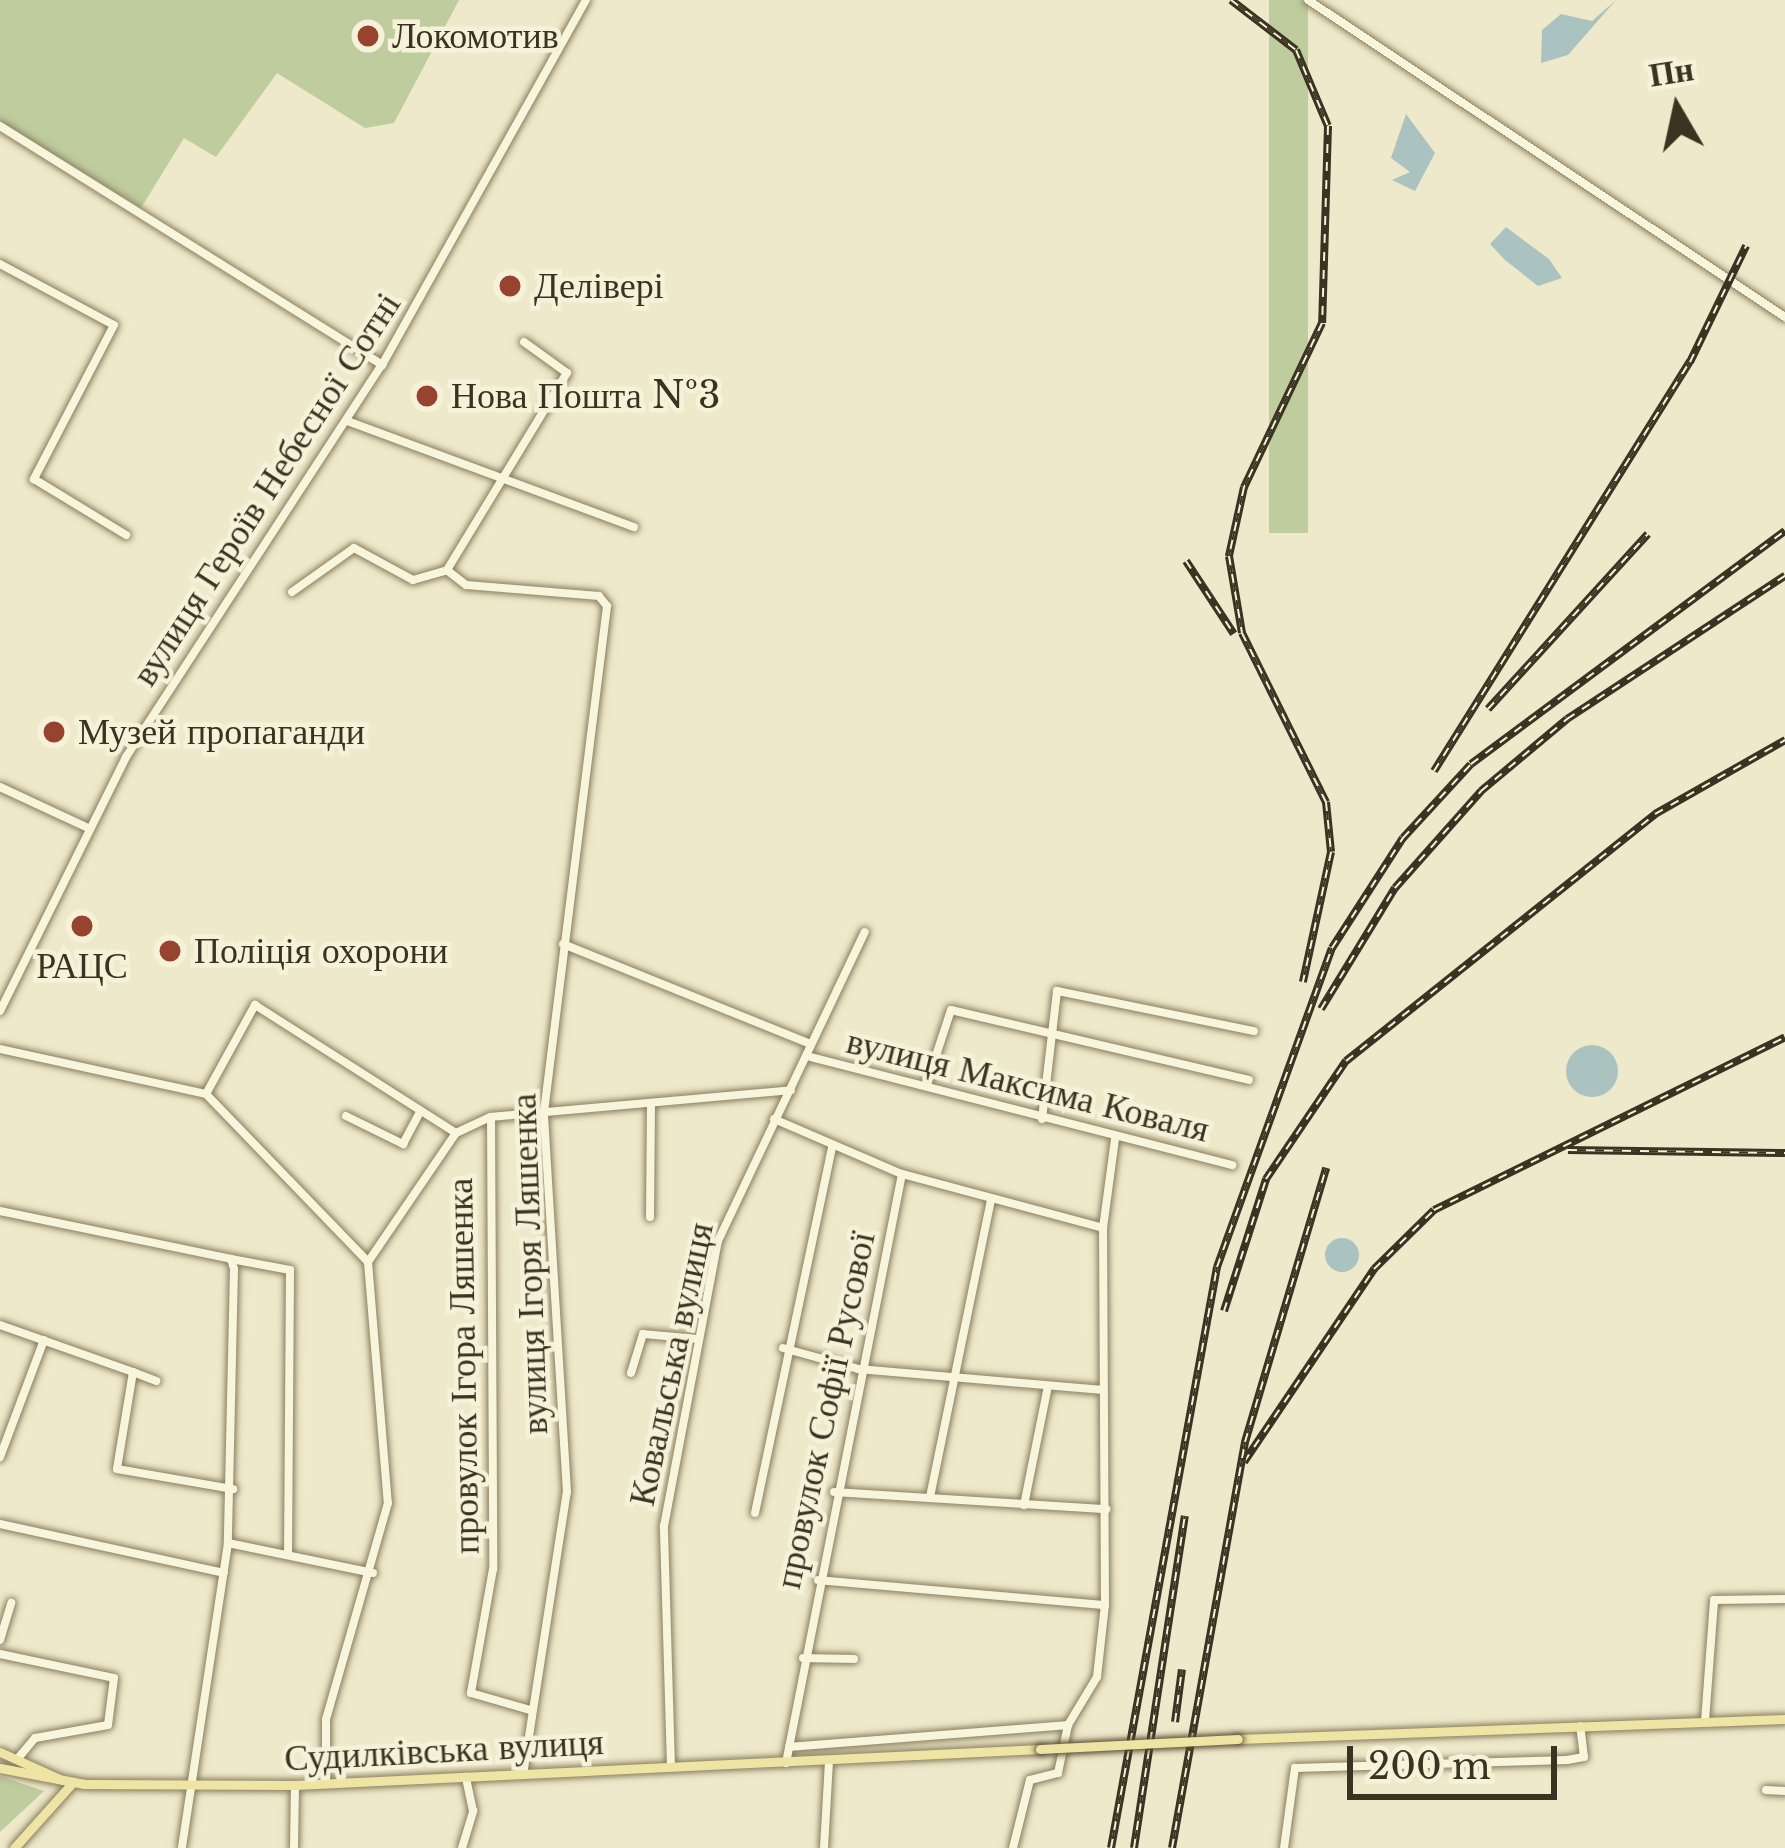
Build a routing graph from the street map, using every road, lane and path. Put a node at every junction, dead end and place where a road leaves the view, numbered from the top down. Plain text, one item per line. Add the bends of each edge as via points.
1 (586, 0) edge
2 (1308, 0) edge
3 (0, 126) edge
4 (0, 264) edge
5 (1785, 317) edge
6 (524, 342) dead end
7 (382, 365) junction
8 (346, 421) junction
9 (497, 477) junction
10 (634, 526) dead end
11 (126, 535) dead end
12 (447, 570) junction
13 (292, 592) dead end
14 (0, 787) edge
15 (88, 828) junction
16 (865, 932) dead end
17 (562, 944) junction
18 (0, 1011) edge
19 (1254, 1031) dead end
20 (1047, 1040) junction
21 (811, 1043) junction
22 (0, 1049) edge
23 (811, 1057) junction
24 (1249, 1080) dead end
25 (926, 1086) junction
26 (793, 1090) junction
27 (206, 1094) junction
28 (651, 1104) junction
29 (420, 1112) junction
30 (544, 1112) junction
31 (346, 1116) dead end
32 (490, 1117) junction
33 (774, 1119) junction
34 (1042, 1119) junction
35 (456, 1133) junction
36 (1115, 1139) junction
37 (832, 1147) junction
38 (1232, 1165) dead end
39 (902, 1174) junction
40 (991, 1201) junction
41 (0, 1211) edge
42 (650, 1217) dead end
43 (1103, 1228) junction
44 (231, 1259) junction
45 (368, 1262) junction
46 (0, 1325) edge
47 (697, 1339) junction
48 (44, 1340) junction
49 (782, 1348) junction
50 (858, 1369) junction
51 (133, 1372) junction
52 (631, 1372) dead end
53 (954, 1377) junction
54 (156, 1381) dead end
55 (1048, 1386) junction
56 (1103, 1390) junction
57 (0, 1457) edge
58 (233, 1489) junction
59 (834, 1492) junction
60 (929, 1497) junction
61 (1024, 1505) junction
62 (1106, 1509) junction
63 (754, 1513) dead end
64 (0, 1524) edge
65 (228, 1543) junction
66 (288, 1552) junction
67 (224, 1573) junction
68 (374, 1573) junction
69 (818, 1580) junction
70 (1785, 1599) edge
71 (11, 1603) dead end
72 (1105, 1605) junction
73 (0, 1640) edge
74 (0, 1654) edge
75 (803, 1658) junction
76 (854, 1659) dead end
77 (531, 1710) junction
78 (1785, 1718) edge
79 (1705, 1721) junction
80 (1068, 1725) junction
81 (1580, 1725) junction
82 (789, 1747) junction
83 (0, 1752) edge
84 (18, 1758) junction
85 (829, 1761) junction
86 (786, 1762) junction
87 (0, 1768) edge
88 (671, 1768) junction
89 (523, 1775) junction
90 (466, 1778) junction
91 (68, 1781) junction
92 (326, 1784) junction
93 (186, 1785) junction
94 (295, 1785) junction
95 (1766, 1790) dead end
96 (1785, 1791) edge
97 (14, 1848) edge
98 (182, 1848) edge
99 (294, 1848) edge
100 (462, 1848) edge
101 (824, 1848) edge
102 (1013, 1848) edge
103 (1284, 1848) edge

1 - 7 street, вулиця Героїв Небесної Сотні
2 - 5 street
3 - 7 street
4 - 11 street via 114,326 34,479
6 - 9 street via 567,373
7 - 8 street, вулиця Героїв Небесної Сотні
8 - 9 street
8 - 15 street, вулиця Героїв Небесної Сотні
9 - 10 street
9 - 12 street
12 - 13 street via 412,580 354,548
12 - 17 street, вулиця Ігоря Ляшенка via 466,585 598,596 607,606
14 - 15 street
15 - 18 street, вулиця Героїв Небесної Сотні
16 - 21 street, Ковальська вулиця
17 - 21 street, вулиця Максима Коваля
17 - 30 street, вулиця Ігоря Ляшенка
19 - 20 street via 1057,991
20 - 24 street
20 - 25 street via 951,1010
20 - 34 street
21 - 23 street, Ковальська вулиця
22 - 27 street
23 - 25 street, вулиця Максима Коваля
23 - 26 street, Ковальська вулиця
25 - 34 street, вулиця Максима Коваля
26 - 28 street
26 - 33 street, Ковальська вулиця
27 - 29 street via 255,1005
27 - 45 street
28 - 30 street
28 - 42 street
29 - 31 street via 403,1144
29 - 35 street
30 - 32 street
30 - 77 street, вулиця Ігоря Ляшенка via 567,1492
32 - 35 street
32 - 77 street, провулок Ігора Ляшенка via 493,1569 471,1694
33 - 37 street
33 - 47 street, Ковальська вулиця via 718,1241
34 - 36 street, вулиця Максима Коваля
35 - 45 street
36 - 38 street, вулиця Максима Коваля
36 - 43 street
37 - 39 street
37 - 49 street
39 - 40 street
39 - 50 street, провулок Софії Русової
40 - 43 street
40 - 53 street
41 - 44 street
43 - 56 street
44 - 58 street
44 - 66 street via 291,1273
45 - 68 street via 389,1488
46 - 48 street
47 - 52 street via 643,1334
47 - 88 street, Ковальська вулиця via 664,1526
48 - 51 street
48 - 57 street
49 - 50 street
49 - 63 street
50 - 53 street
50 - 59 street, провулок Софії Русової
51 - 54 street
51 - 58 street via 118,1469
53 - 55 street
53 - 60 street
55 - 56 street
55 - 61 street
56 - 62 street
58 - 65 street
59 - 60 street
59 - 69 street, провулок Софії Русової
60 - 61 street
61 - 62 street
62 - 72 street
64 - 67 street
65 - 66 street
65 - 67 street
66 - 68 street
67 - 93 street
68 - 92 street via 326,1719
69 - 72 street
69 - 75 street, провулок Софії Русової
70 - 79 street via 1714,1600
71 - 73 street
72 - 80 street via 1097,1677
74 - 84 street via 114,1678 108,1725 35,1738
75 - 76 street
75 - 82 street, провулок Софії Русової
77 - 89 street, вулиця Ігоря Ляшенка
78 - 79 main road
79 - 81 main road
80 - 82 street
80 - 102 street via 1058,1773 1030,1780
81 - 85 main road, Судилківська вулиця, bridge
81 - 103 street via 1584,1757 1567,1760 1295,1768
82 - 86 street, провулок Софії Русової
83 - 84 main road, Судилківська вулиця
84 - 91 main road, Судилківська вулиця
85 - 86 main road, Судилківська вулиця
85 - 101 street
86 - 88 main road, Судилківська вулиця
87 - 91 main road, Судилківська вулиця
88 - 89 main road, Судилківська вулиця
89 - 90 main road, Судилківська вулиця
90 - 92 main road, Судилківська вулиця
90 - 100 street via 473,1811
91 - 93 main road, Судилківська вулиця
91 - 97 main road
92 - 94 main road, Судилківська вулиця
93 - 94 main road, Судилківська вулиця
93 - 98 street
94 - 99 street
95 - 96 street

